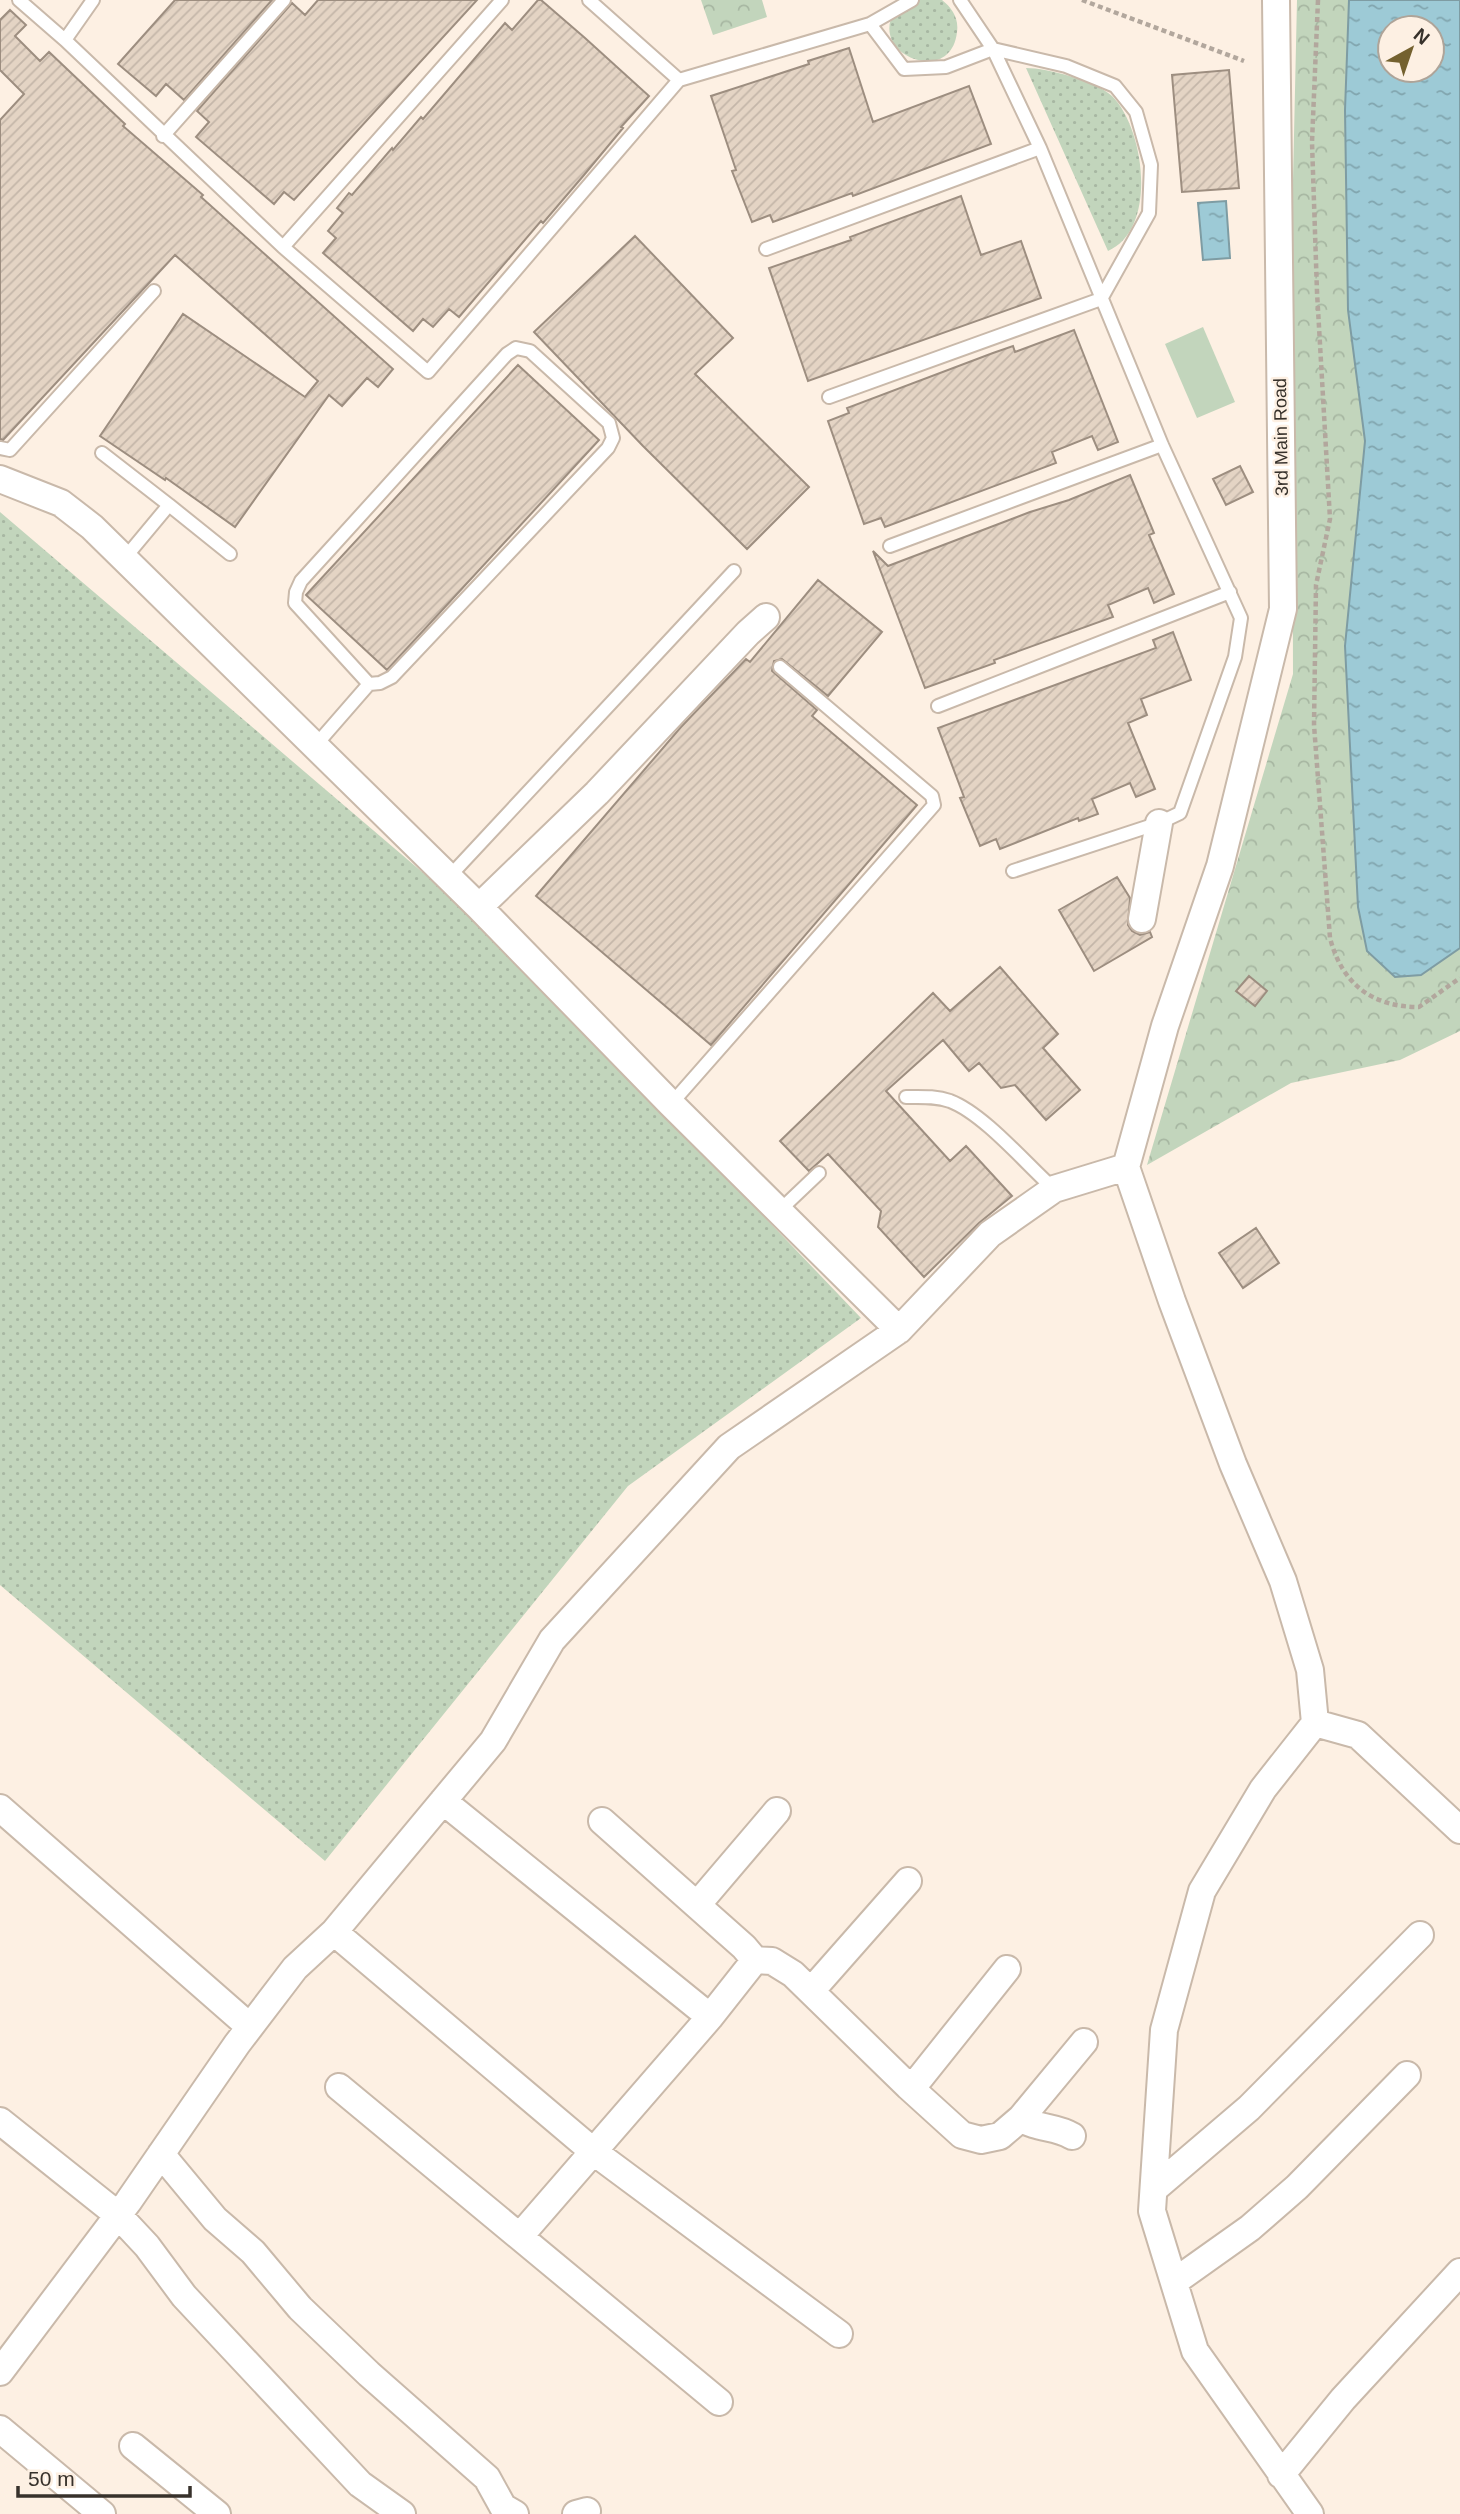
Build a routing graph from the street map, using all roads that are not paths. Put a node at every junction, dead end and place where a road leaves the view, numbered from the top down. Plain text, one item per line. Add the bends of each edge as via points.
1 (19, 0) edge
2 (93, 0) edge
3 (284, 0) edge
4 (502, 0) edge
5 (589, 0) edge
6 (912, 0) edge
7 (960, 0) edge
8 (1276, 0) edge
9 (870, 24) junction
10 (65, 40) junction
11 (993, 49) junction
12 (679, 80) junction
13 (163, 136) junction
14 (1040, 148) junction
15 (283, 247) junction
16 (766, 249) dead end
17 (154, 291) dead end
18 (1101, 299) junction
19 (829, 397) dead end
20 (1162, 445) junction
21 (0, 448) edge
22 (103, 453) dead end
23 (0, 479) edge
24 (169, 505) junction
25 (890, 546) dead end
26 (230, 554) dead end
27 (124, 559) junction
28 (734, 571) dead end
29 (1230, 592) junction
30 (766, 617) dead end
31 (780, 667) dead end
32 (369, 684) junction
33 (938, 706) dead end
34 (315, 746) junction
35 (1159, 823) junction
36 (1013, 871) dead end
37 (449, 878) junction
38 (479, 907) junction
39 (1142, 919) dead end
40 (906, 1097) dead end
41 (671, 1104) junction
42 (1126, 1167) junction
43 (819, 1173) dead end
44 (1054, 1189) junction
45 (779, 1211) junction
46 (899, 1330) junction
47 (1315, 1723) junction
48 (443, 1801) junction
49 (0, 1808) edge
50 (777, 1811) dead end
51 (602, 1821) dead end
52 (1460, 1830) edge
53 (908, 1881) dead end
54 (697, 1905) junction
55 (334, 1932) junction
56 (1420, 1935) dead end
57 (755, 1960) junction
58 (1007, 1969) dead end
59 (811, 1991) junction
60 (710, 2017) junction
61 (250, 2027) junction
62 (1084, 2042) dead end
63 (1407, 2075) dead end
64 (908, 2086) junction
65 (338, 2087) dead end
66 (1021, 2118) junction
67 (0, 2120) edge
68 (1072, 2136) dead end
69 (594, 2152) junction
70 (161, 2154) junction
71 (1154, 2189) junction
72 (118, 2215) junction
73 (520, 2236) junction
74 (1460, 2272) edge
75 (1174, 2282) junction
76 (839, 2334) dead end
77 (0, 2372) edge
78 (719, 2402) dead end
79 (0, 2429) edge
80 (133, 2446) dead end
81 (1281, 2475) junction
82 (102, 2514) edge
83 (218, 2514) edge
84 (402, 2514) edge
85 (514, 2514) edge
86 (1310, 2514) edge

1 - 10 lane
2 - 10 lane
3 - 13 lane
4 - 15 lane
5 - 12 lane
6 - 9 lane
7 - 11 lane
8 - 42 street, 3rd Main Road via 1283,608 1220,866 1165,1026
9 - 11 lane via 904,69 946,67
9 - 12 lane
10 - 13 lane
11 - 14 lane
11 - 18 lane via 1066,66 1115,86 1136,112 1151,165 1149,214
12 - 15 lane via 428,372
13 - 15 lane
14 - 16 lane
14 - 18 lane
17 - 21 lane via 10,450
18 - 19 lane
18 - 20 lane
20 - 25 lane
20 - 29 lane
22 - 24 lane
23 - 27 street via 61,503
24 - 26 lane
24 - 27 lane
27 - 34 street
28 - 37 lane
29 - 33 lane
29 - 35 lane via 1241,618 1235,657 1180,813
30 - 38 street via 597,793
31 - 41 lane via 932,796 934,805
32 - 32 lane via 392,677 613,438 609,423 530,351 516,348 507,354 301,581 295,603
32 - 34 lane
34 - 37 street
35 - 36 lane
35 - 39 street
37 - 38 street
38 - 41 street
40 - 44 lane via 950,1101 983,1123
41 - 45 street
42 - 44 street
42 - 47 street via 1233,1464 1283,1581 1310,1670
43 - 45 lane
44 - 46 street via 990,1234
45 - 46 street
46 - 48 street via 729,1447 552,1640 493,1741
47 - 52 street via 1358,1735
47 - 71 street via 1263,1789 1202,1891 1164,2030
48 - 55 street
48 - 60 street
49 - 61 street
50 - 54 street
51 - 54 street
53 - 59 street
54 - 57 street
55 - 61 street via 295,1968
55 - 69 street
56 - 71 street via 1249,2108
57 - 59 street via 772,1961
57 - 60 street
58 - 64 street via 920,2078
59 - 64 street
60 - 69 street
61 - 70 street
62 - 66 street
63 - 75 street via 1297,2187 1250,2228
64 - 66 street via 962,2135 981,2140 1000,2136
65 - 73 street
66 - 68 street
67 - 72 street
69 - 73 street
69 - 76 street
70 - 72 street
70 - 85 street via 300,2308 487,2478 503,2507
71 - 75 street via 1152,2211
72 - 77 street
72 - 84 street via 184,2296 359,2484
73 - 78 street
74 - 81 street via 1343,2399
75 - 81 street via 1195,2351
79 - 82 street
80 - 83 street
81 - 86 street

